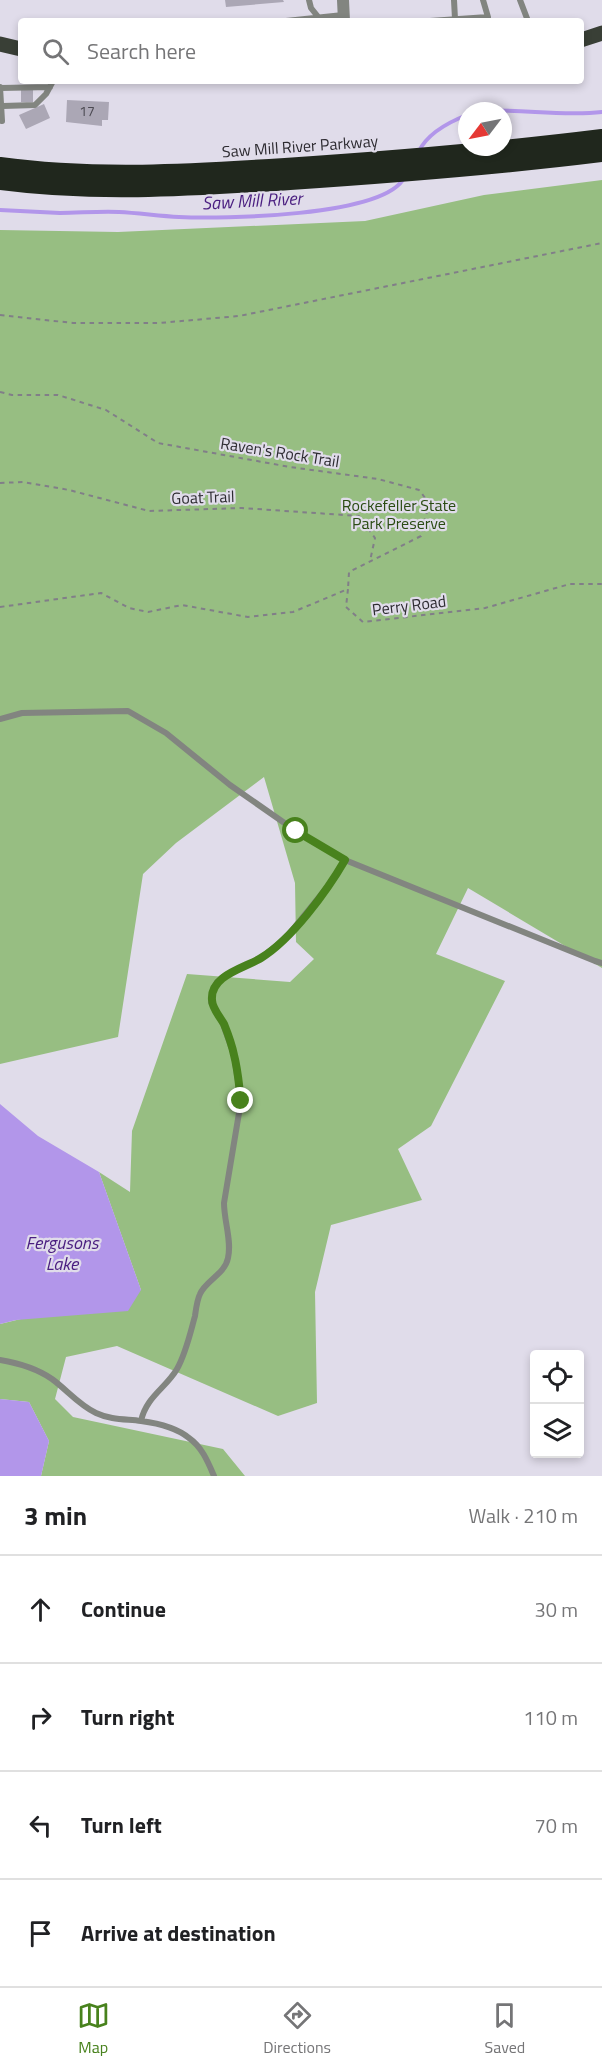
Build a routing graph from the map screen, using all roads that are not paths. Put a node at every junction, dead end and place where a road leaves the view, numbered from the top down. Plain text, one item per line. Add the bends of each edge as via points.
1 (309, 0) edge
2 (343, 0) edge
3 (454, 0) edge
4 (483, 0) edge
5 (520, 0) edge
6 (320, 18) joint
7 (344, 18) edge
8 (455, 18) edge
9 (472, 18) edge
10 (527, 18) edge
11 (602, 33) edge
12 (584, 39) edge
13 (0, 44) edge
14 (18, 48) edge
15 (51, 84) edge
16 (0, 87) edge
17 (3, 106) junction
18 (3, 121) dead end
19 (602, 138) edge
20 (602, 153) edge
21 (422, 165) junction
22 (5, 166) edge
23 (399, 167) junction
24 (0, 181) edge
25 (0, 719) edge
26 (345, 860) junction
27 (602, 963) edge
28 (0, 1360) edge
29 (141, 1421) junction
30 (214, 1476) edge

1 - 6 lane
2 - 7 street
3 - 8 lane
4 - 9 lane via 488,17
5 - 10 lane
6 - 7 lane
11 - 12 main road
13 - 14 main road
15 - 16 lane
15 - 17 lane via 35,105
16 - 17 lane
17 - 18 lane
19 - 21 highway, Saw Mill River Parkway
20 - 21 highway, Saw Mill River Parkway
21 - 23 highway, Saw Mill River Parkway
22 - 23 highway, Saw Mill River Parkway via 55,172 140,174
23 - 24 highway, Saw Mill River Parkway via 138,189
25 - 26 lane via 22,713 128,711 166,733 239,792
26 - 27 lane
26 - 29 lane via 286,938 261,958 223,977 212,992 211,1002 234,1055 241,1101 224,1203 228,1261 200,1292 176,1371 150,1398
28 - 29 lane via 34,1369 96,1413 116,1420
29 - 30 lane via 190,1438 204,1454

